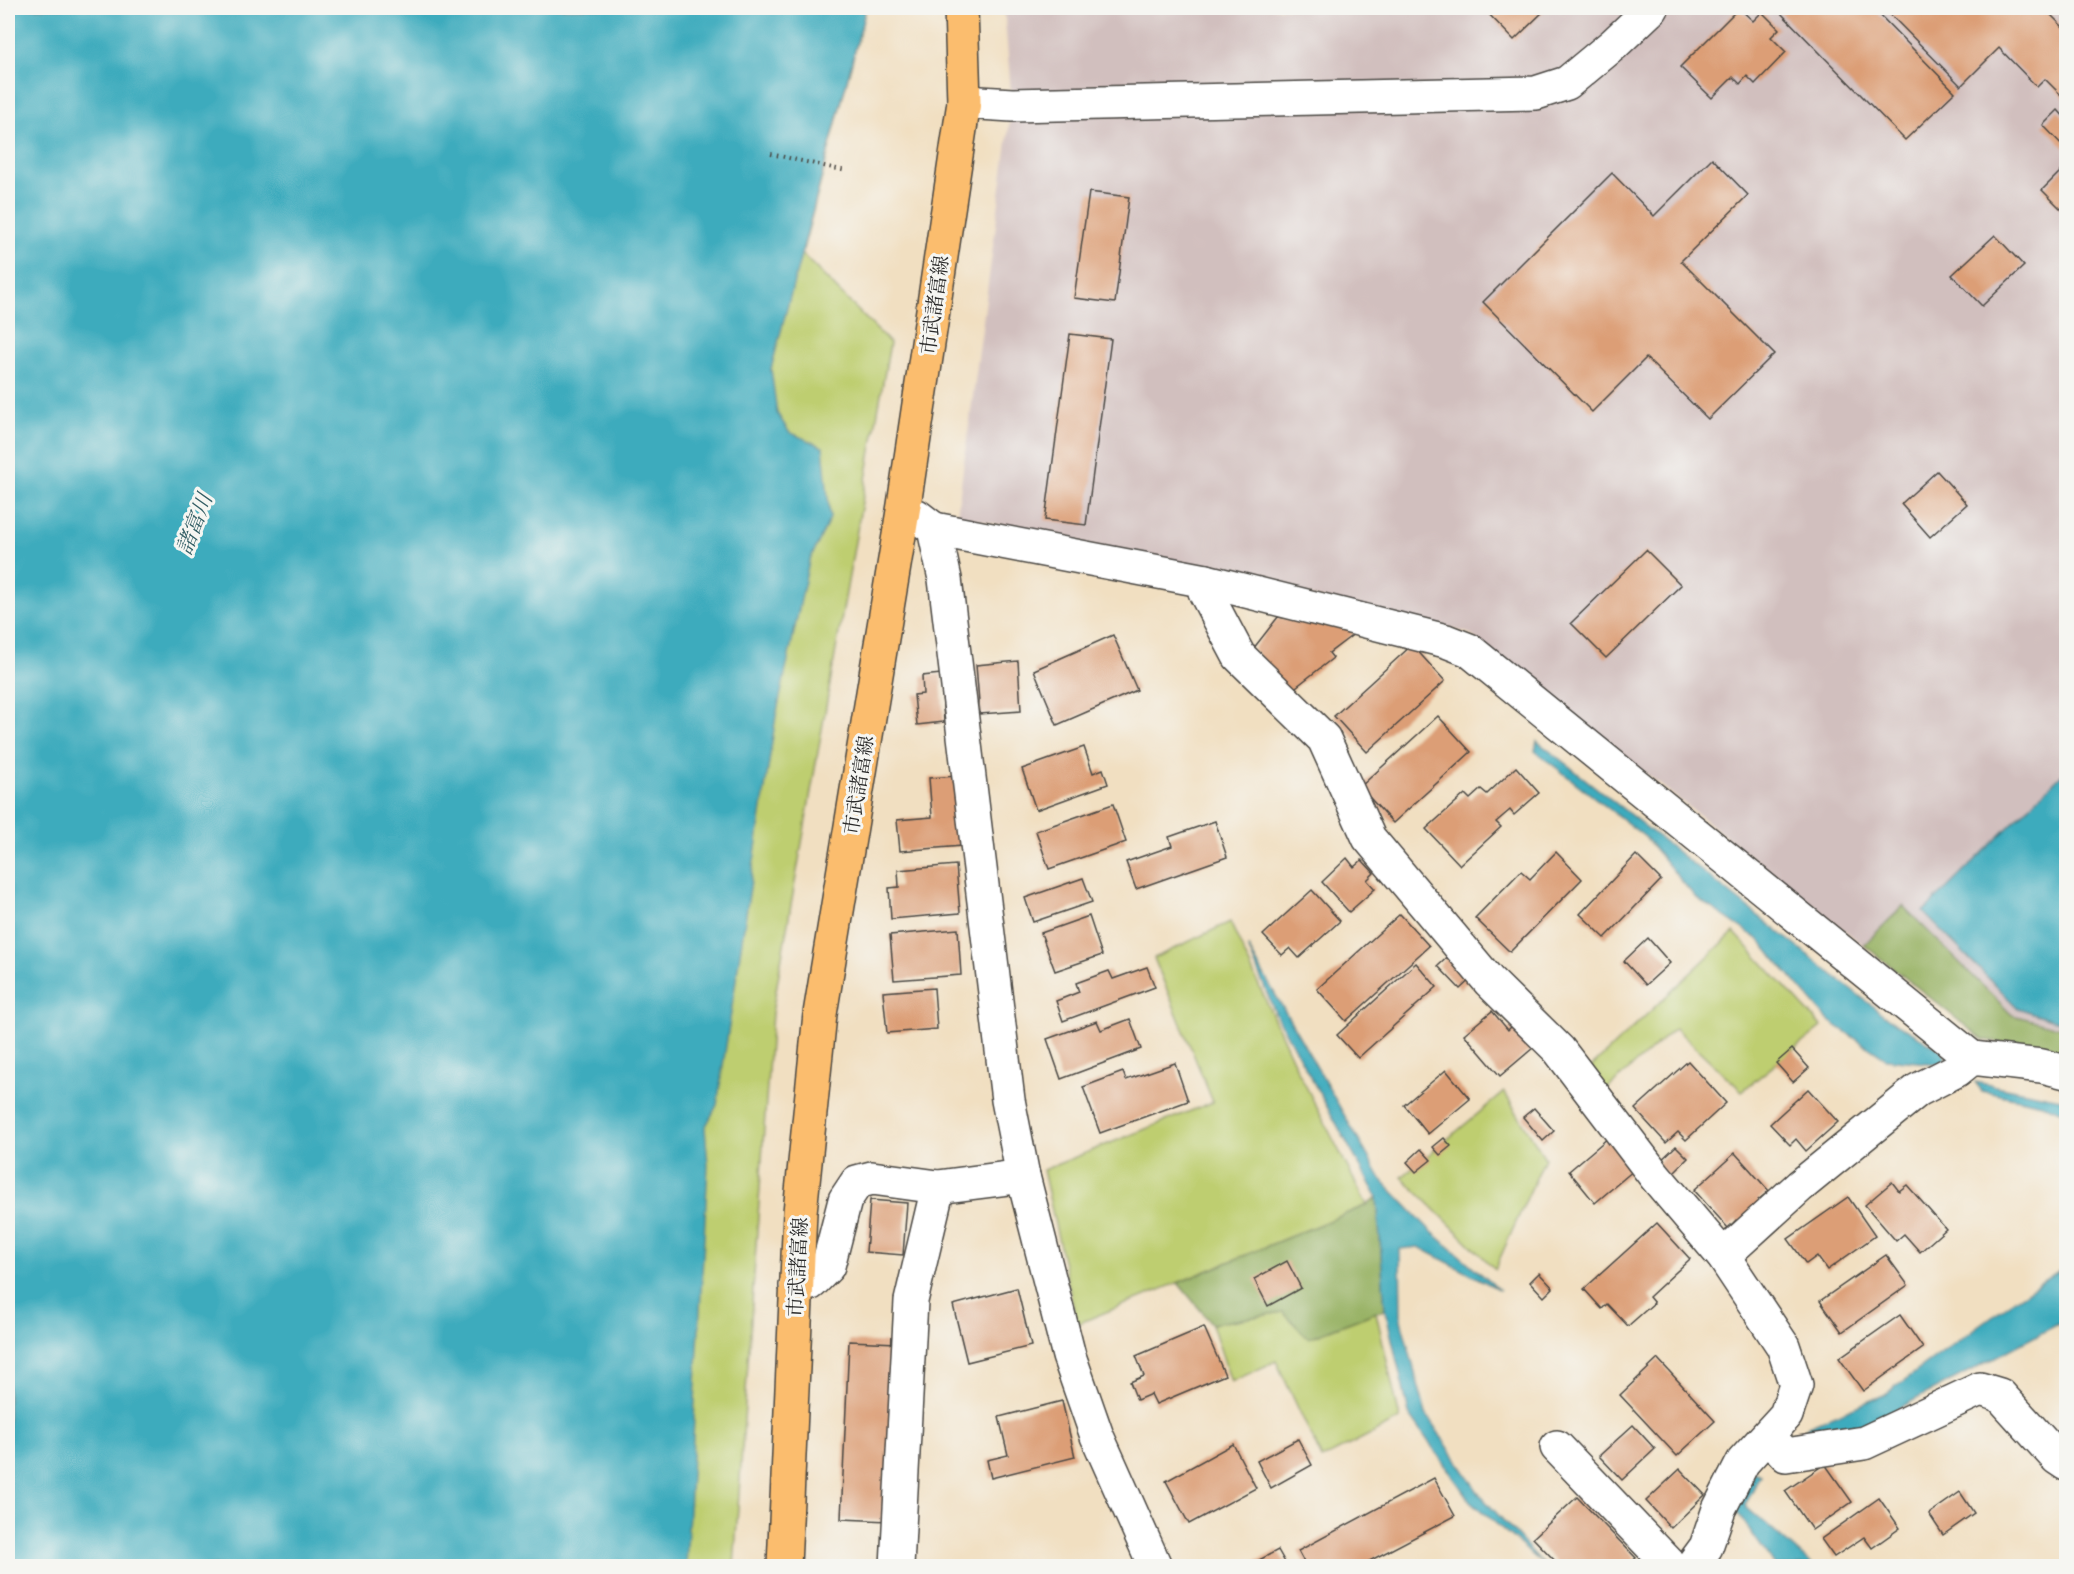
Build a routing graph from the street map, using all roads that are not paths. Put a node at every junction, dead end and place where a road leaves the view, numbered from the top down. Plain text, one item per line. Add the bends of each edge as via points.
1 (962, 8) edge
2 (1652, 8) edge
3 (964, 102) junction
4 (904, 505) junction
5 (934, 529) junction
6 (1206, 581) junction
7 (1972, 1058) junction
8 (2067, 1072) edge
9 (1023, 1176) junction
10 (938, 1187) junction
11 (1723, 1256) junction
12 (796, 1286) junction
13 (1768, 1436) junction
14 (1557, 1447) dead end
15 (2067, 1464) edge
16 (784, 1566) edge
17 (897, 1566) edge
18 (1155, 1566) edge
19 (1671, 1566) edge
20 (1692, 1566) edge

1 - 3 main road, 市武諸富線
2 - 3 street via 1567,83 1536,93 1012,105
3 - 4 main road, 市武諸富線
4 - 5 street
4 - 12 main road, 市武諸富線 via 820,1014
5 - 6 street
5 - 9 street via 954,648 1008,1100
6 - 7 street via 1446,640 1469,650
6 - 11 street via 1205,592 1239,656 1324,739 1369,838 1490,981 1559,1050 1655,1176
7 - 8 street
7 - 11 street via 1918,1090 1800,1186
9 - 10 street
9 - 18 street via 1069,1356 1097,1436
10 - 12 street via 873,1178 857,1182 845,1200 828,1266 811,1283
10 - 17 street via 911,1301
11 - 13 street via 1783,1346 1796,1385 1786,1415
12 - 16 main road, 市武諸富線
13 - 15 street via 1785,1455 1864,1443 1980,1389 2000,1395
13 - 20 street via 1743,1462 1719,1509 1706,1547
14 - 19 street

